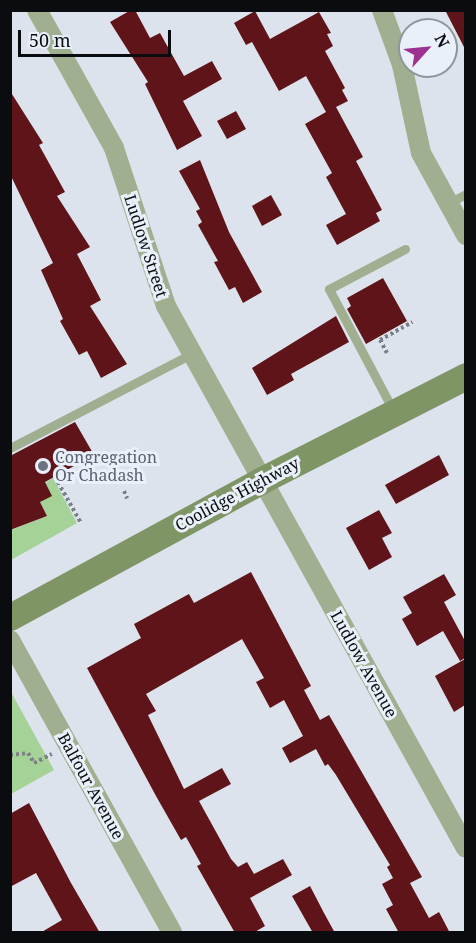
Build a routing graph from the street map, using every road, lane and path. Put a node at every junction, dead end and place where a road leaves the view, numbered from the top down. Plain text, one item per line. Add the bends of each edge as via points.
1 (37, 10) edge
2 (382, 10) edge
3 (465, 194) edge
4 (447, 204) junction
5 (465, 235) edge
6 (405, 249) dead end
7 (412, 322) dead end
8 (387, 353) dead end
9 (191, 354) junction
10 (465, 376) edge
11 (394, 413) junction
12 (10, 448) edge
13 (55, 477) dead end
14 (262, 480) junction
15 (124, 491) dead end
16 (127, 498) dead end
17 (81, 523) dead end
18 (10, 617) edge
19 (10, 640) edge
20 (68, 745) junction
21 (10, 754) edge
22 (465, 848) edge
23 (172, 933) edge

1 - 9 street, Ludlow Street via 114,148 154,278
2 - 4 street via 402,65 421,153
3 - 4 lane
4 - 5 street
6 - 11 lane via 328,289
7 - 8 path via 380,340
9 - 12 lane
9 - 14 street, Ludlow Street
10 - 11 main road, Coolidge Highway
11 - 14 main road, Coolidge Highway
13 - 17 path
14 - 18 main road, Coolidge Highway
14 - 22 street, Ludlow Avenue
15 - 16 path
19 - 20 street, Balfour Avenue
20 - 21 path via 34,763 28,753
20 - 23 street, Balfour Avenue

